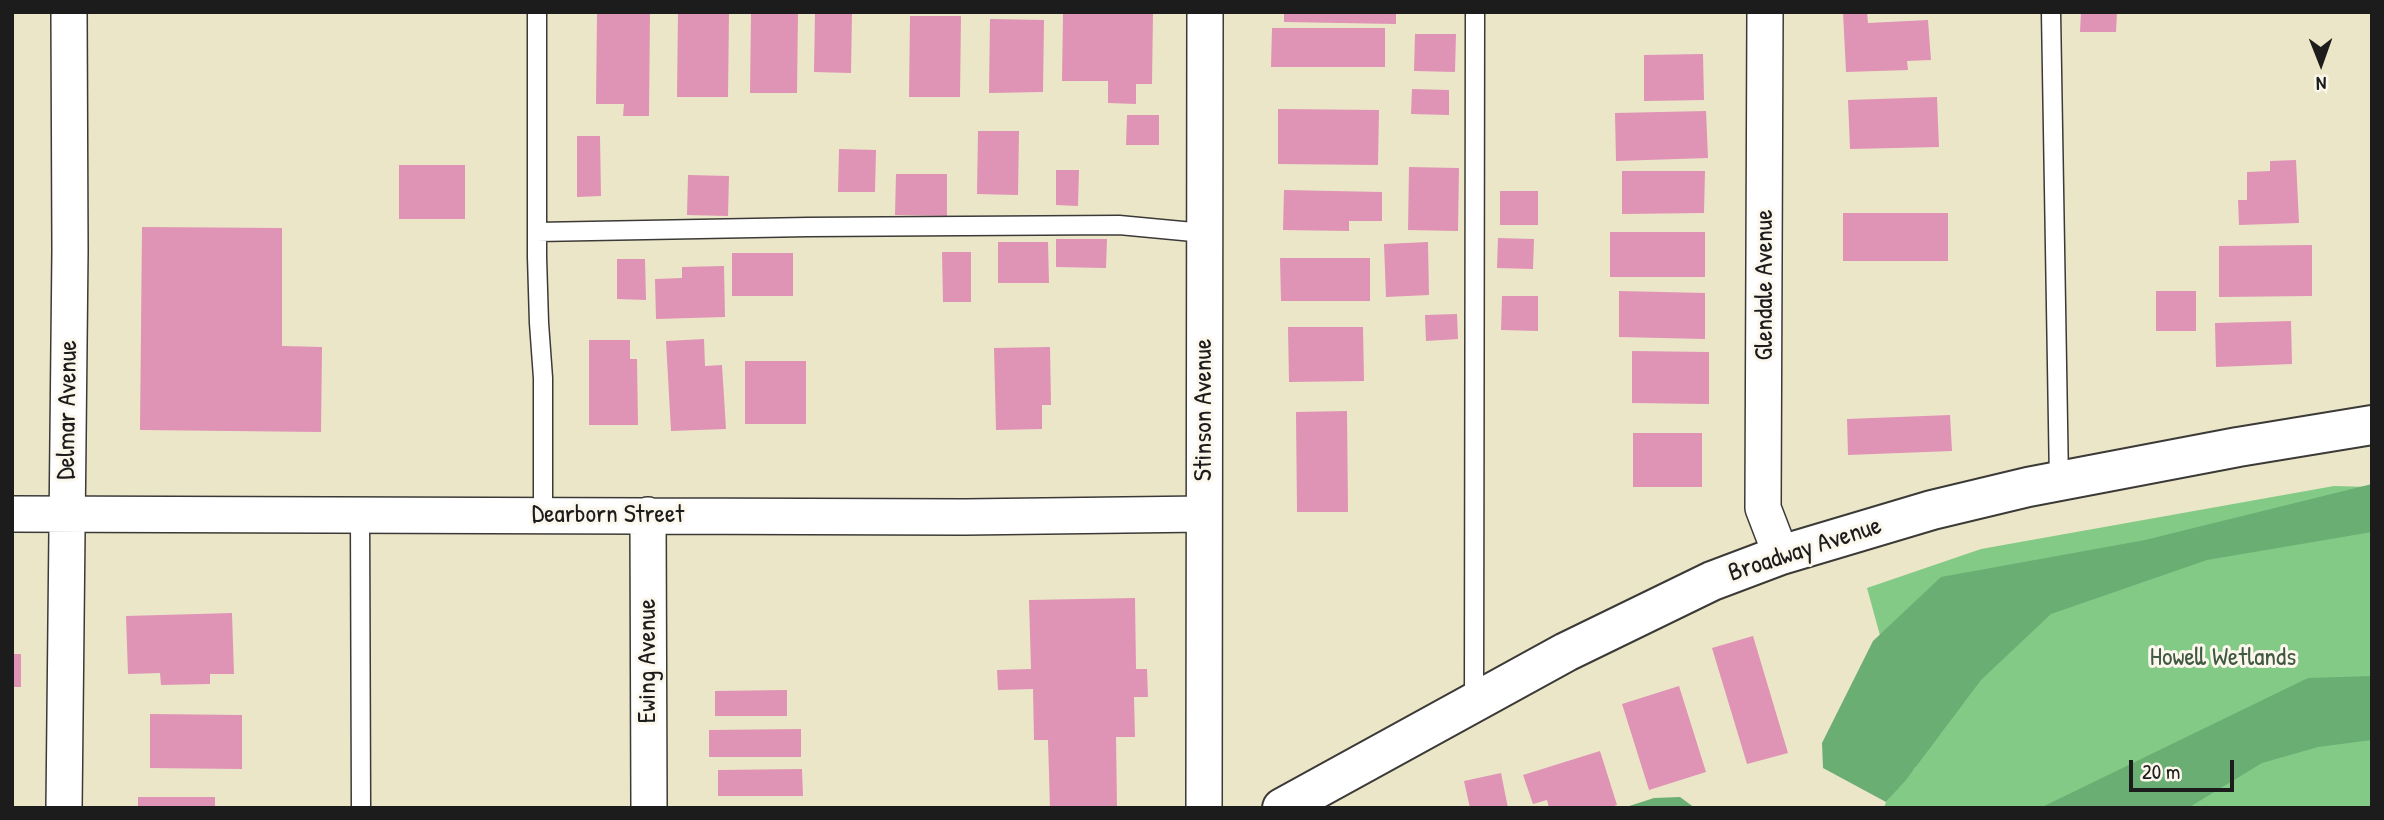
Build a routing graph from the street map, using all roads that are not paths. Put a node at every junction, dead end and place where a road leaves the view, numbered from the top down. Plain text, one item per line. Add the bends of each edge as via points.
1 (69, 12) edge
2 (537, 12) edge
3 (1205, 12) edge
4 (1475, 12) edge
5 (1765, 12) edge
6 (2051, 12) edge
7 (537, 232) junction
8 (1204, 233) junction
9 (2372, 425) edge
10 (2059, 482) junction
11 (12, 513) edge
12 (360, 514) junction
13 (1204, 514) junction
14 (66, 515) junction
15 (543, 515) junction
16 (648, 515) junction
17 (1781, 555) junction
18 (1474, 701) junction
19 (1284, 807) edge
20 (64, 808) edge
21 (361, 808) edge
22 (649, 808) edge
23 (1204, 808) edge

1 - 14 street, Delmar Avenue
2 - 7 lane
3 - 8 street, Stinson Avenue
4 - 18 lane
5 - 17 street, Glendale Avenue via 1763,508
6 - 10 lane
7 - 8 lane via 1119,225
7 - 15 lane
8 - 13 street, Stinson Avenue
9 - 10 main road, Broadway Avenue
10 - 17 main road, Broadway Avenue via 1932,510
11 - 14 street, Dearborn Street
12 - 14 street, Dearborn Street
12 - 15 street, Dearborn Street
12 - 21 lane
13 - 16 street, Dearborn Street
13 - 23 street, Stinson Avenue
14 - 20 street, Delmar Avenue
15 - 16 street, Dearborn Street
16 - 22 street, Ewing Avenue
17 - 18 main road, Broadway Avenue via 1712,581
18 - 19 main road, Broadway Avenue

